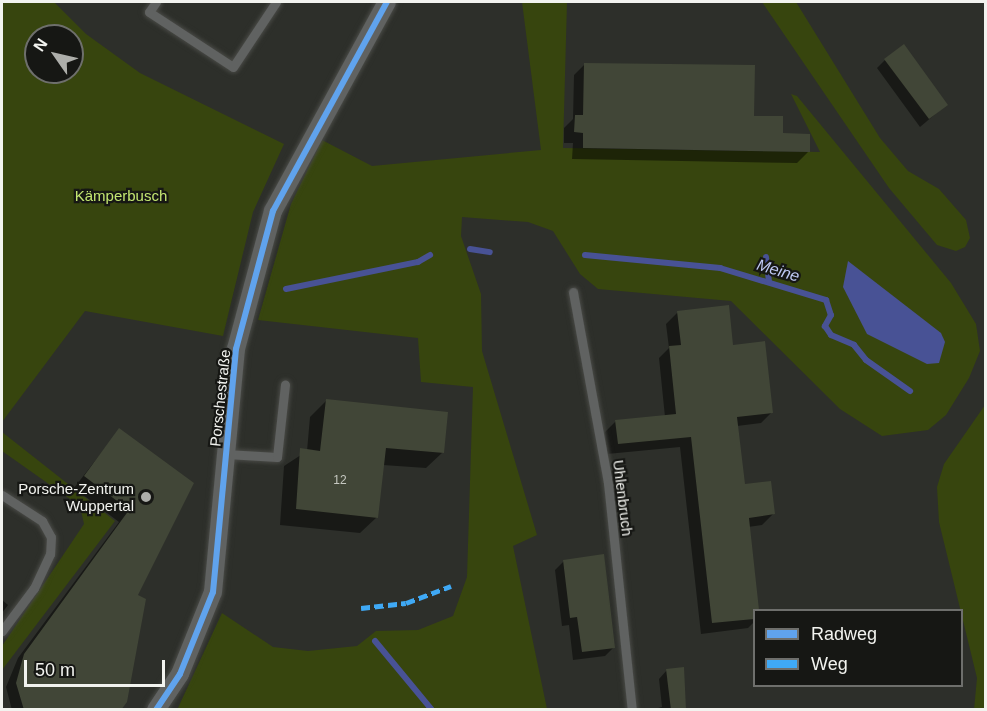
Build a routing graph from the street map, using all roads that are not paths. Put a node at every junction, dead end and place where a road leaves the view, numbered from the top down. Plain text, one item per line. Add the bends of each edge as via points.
1 (156, 2) edge
2 (276, 2) edge
3 (387, 2) edge
4 (573, 291) dead end
5 (285, 384) dead end
6 (226, 454) junction
7 (2, 495) edge
8 (2, 631) edge
9 (156, 710) edge
10 (632, 710) edge

1 - 2 lane via 149,12 233,67
3 - 6 street, Porschestraße via 273,211 236,349
4 - 10 lane, Uhlenbruch via 608,483
5 - 6 lane via 277,457
6 - 9 street, Porschestraße via 213,592 180,674
7 - 8 lane via 42,520 51,537 50,554 34,588

